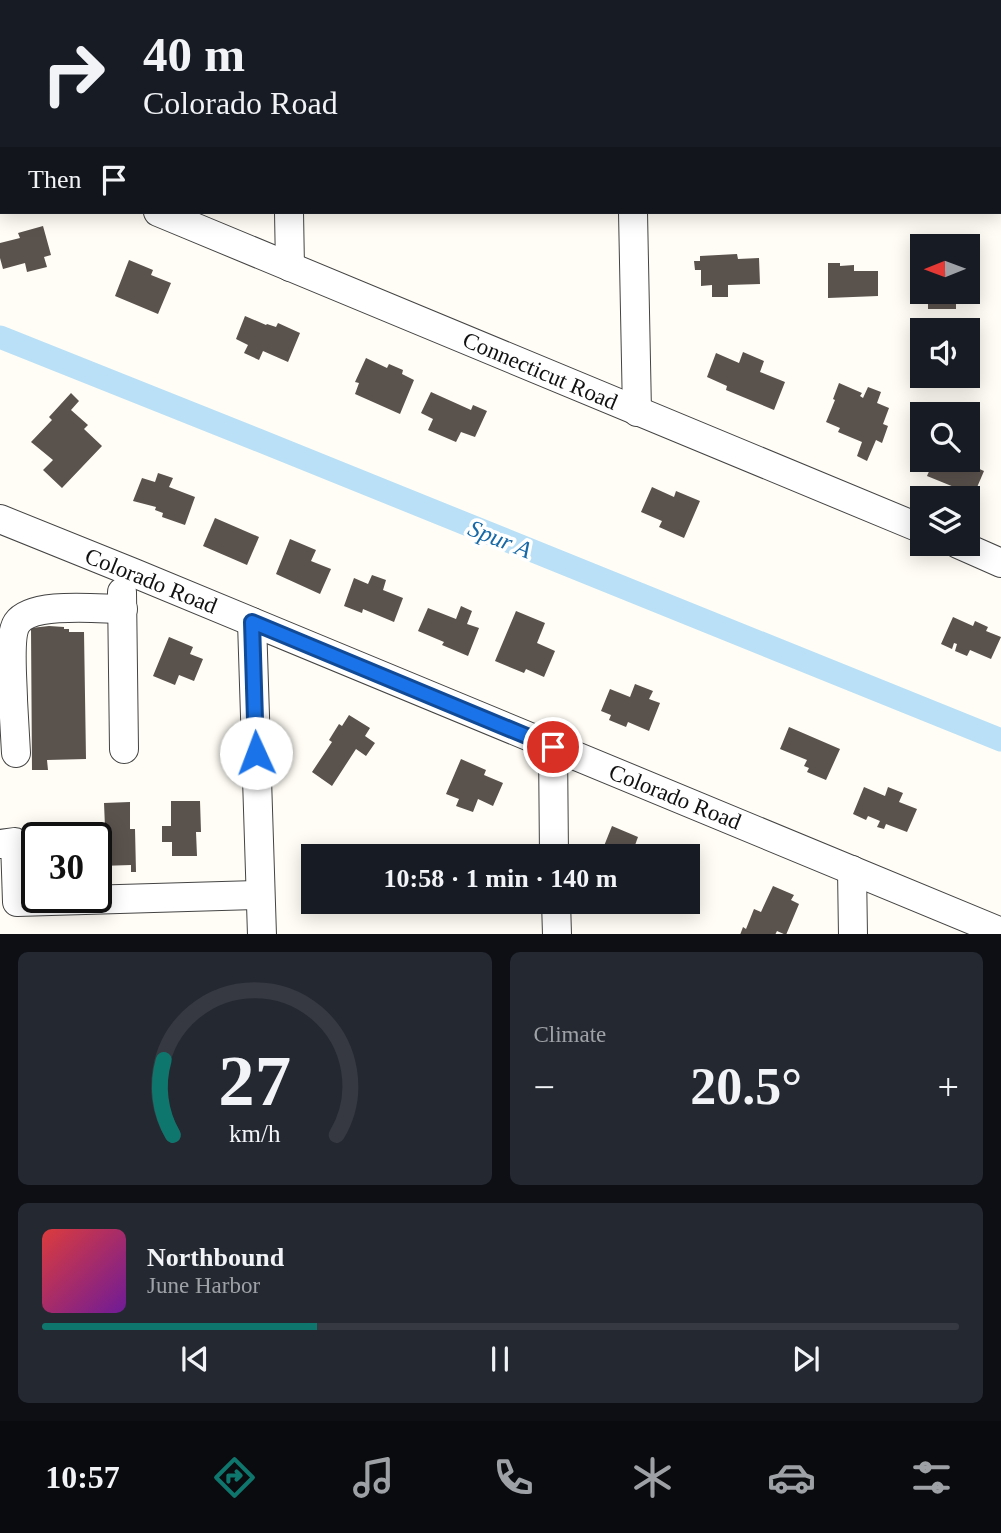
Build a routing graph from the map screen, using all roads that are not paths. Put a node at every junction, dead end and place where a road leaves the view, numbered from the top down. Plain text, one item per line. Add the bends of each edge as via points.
1 (163, 214) edge
2 (289, 214) edge
3 (633, 214) edge
4 (290, 267) junction
5 (638, 412) junction
6 (0, 519) edge
7 (910, 524) edge
8 (980, 554) edge
9 (1001, 563) edge
10 (122, 568) junction
11 (122, 609) junction
12 (252, 622) junction
13 (7, 700) edge
14 (553, 747) junction
15 (124, 749) dead end
16 (16, 753) dead end
17 (0, 844) edge
18 (554, 844) edge
19 (852, 870) junction
20 (260, 895) junction
21 (556, 914) edge
22 (1001, 932) edge
23 (262, 934) edge
24 (557, 934) edge
25 (853, 934) edge

1 - 4 street, Connecticut Road
2 - 4 street
3 - 5 street
4 - 5 street, Connecticut Road
5 - 7 street, Connecticut Road
6 - 10 street, Colorado Road
8 - 9 street
10 - 11 street
10 - 12 street, Colorado Road
11 - 13 street via 51,607 28,614 17,623 12,638
11 - 15 street
12 - 14 street, Colorado Road
12 - 20 street
13 - 16 street
14 - 18 street
14 - 19 street, Colorado Road
17 - 20 street via 15,842 17,902
19 - 22 street, Colorado Road
19 - 25 street
20 - 23 street
21 - 24 street

